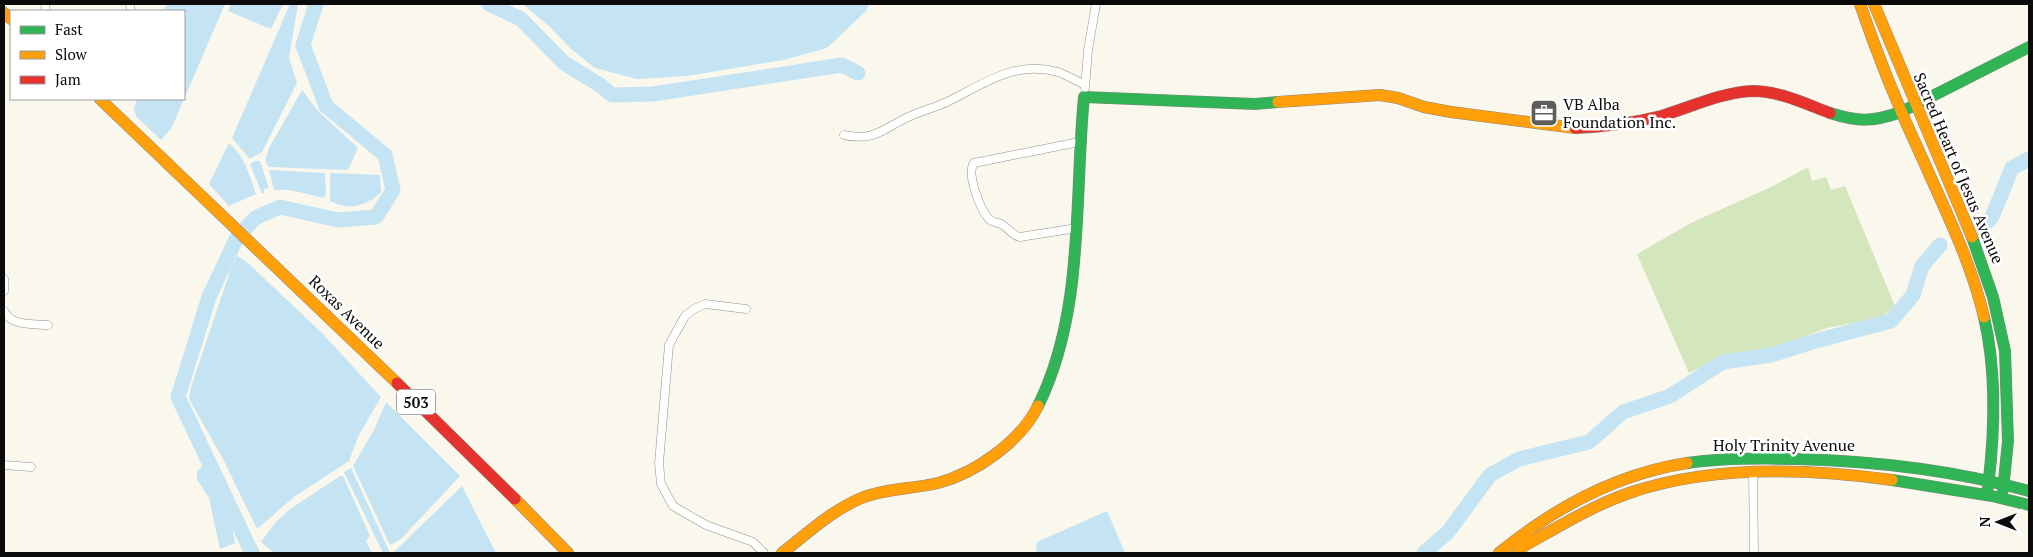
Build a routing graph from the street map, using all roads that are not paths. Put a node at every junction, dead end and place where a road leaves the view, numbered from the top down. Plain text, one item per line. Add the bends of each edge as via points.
1 (1096, 4) edge
2 (1860, 4) edge
3 (1874, 4) edge
4 (2029, 47) edge
5 (1085, 85) junction
6 (1084, 97) junction
7 (101, 100) edge
8 (1915, 105) junction
9 (1901, 112) junction
10 (844, 135) dead end
11 (1079, 142) junction
12 (1077, 228) junction
13 (4, 279) edge
14 (4, 291) edge
15 (746, 309) dead end
16 (4, 311) edge
17 (48, 325) dead end
18 (4, 465) edge
19 (31, 467) dead end
20 (1753, 472) junction
21 (1989, 479) junction
22 (2005, 484) junction
23 (2029, 491) edge
24 (1987, 495) junction
25 (2002, 497) junction
26 (2029, 504) edge
27 (568, 553) edge
28 (764, 553) edge
29 (782, 553) edge
30 (1499, 553) edge
31 (1517, 553) edge
32 (1754, 553) edge

1 - 5 street
2 - 9 main road, Sacred Heart of Jesus Avenue
3 - 8 main road, Sacred Heart of Jesus Avenue
4 - 8 main road
5 - 6 street
5 - 10 street via 1059,72 1009,71 869,137
6 - 9 main road via 1255,104 1380,95 1424,108 1574,128 1610,126 1660,116 1733,93 1755,91 1779,95 1863,121
6 - 11 main road
7 - 27 main road, Roxas Avenue / 503 via 472,455
8 - 9 main road
8 - 22 main road, Sacred Heart of Jesus Avenue via 1972,233 1998,316 2008,399
9 - 21 main road, Sacred Heart of Jesus Avenue via 1961,244 1985,319 1994,399
11 - 12 main road
11 - 12 street via 974,163 971,167 979,202 987,217 1003,225 1014,236
12 - 29 main road via 1067,321 1046,390 1024,428 976,466 955,477 939,483 876,493 838,509
13 - 14 street
15 - 28 street via 705,304 685,316 669,346 659,463 661,484 673,506 706,525 753,542
16 - 17 street via 14,322
18 - 19 street
20 - 24 main road, Holy Trinity Avenue via 1861,476
20 - 31 main road, Holy Trinity Avenue via 1664,483 1633,492 1588,509
20 - 32 street
21 - 22 main road, Holy Trinity Avenue
21 - 24 main road, Sacred Heart of Jesus Avenue
21 - 30 main road, Holy Trinity Avenue via 1859,461 1753,458 1695,462 1622,479 1582,497
22 - 23 main road, Holy Trinity Avenue
22 - 25 main road, Sacred Heart of Jesus Avenue
24 - 25 main road, Holy Trinity Avenue
25 - 26 main road, Holy Trinity Avenue

